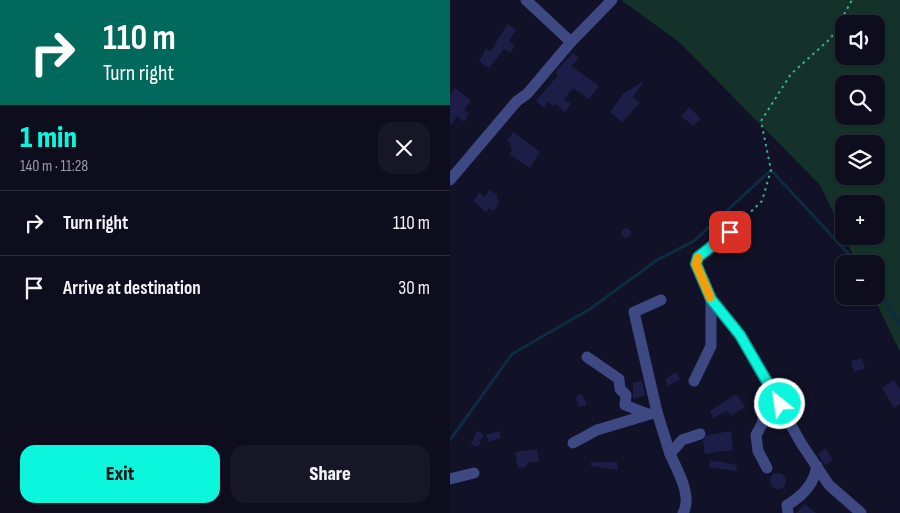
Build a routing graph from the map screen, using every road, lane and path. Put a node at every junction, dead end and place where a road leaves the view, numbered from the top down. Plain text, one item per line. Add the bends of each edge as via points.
1 (526, 0) edge
2 (612, 0) edge
3 (852, 0) edge
4 (571, 42) junction
5 (450, 180) edge
6 (730, 232) joint
7 (711, 299) junction
8 (661, 300) dead end
9 (587, 357) dead end
10 (694, 381) dead end
11 (770, 388) junction
12 (653, 413) junction
13 (700, 434) dead end
14 (573, 443) dead end
15 (670, 454) junction
16 (817, 466) junction
17 (767, 468) dead end
18 (474, 473) dead end
19 (450, 479) edge
20 (683, 513) edge
21 (788, 513) edge
22 (860, 513) edge

1 - 4 street
2 - 4 street
3 - 6 path via 831,38 790,74 761,122 771,170 762,201
4 - 5 street
6 - 7 street via 698,257 696,264
7 - 10 street via 711,346
7 - 11 street via 740,335
8 - 12 street via 634,312
9 - 12 street via 619,379 620,389 626,395 625,405
11 - 16 street
11 - 17 street via 762,424 756,435 758,451
12 - 14 street via 597,430
12 - 15 street
13 - 15 street via 682,440
15 - 20 street via 686,493
16 - 21 street via 816,477 798,499 788,505
16 - 22 street via 829,485
18 - 19 street

